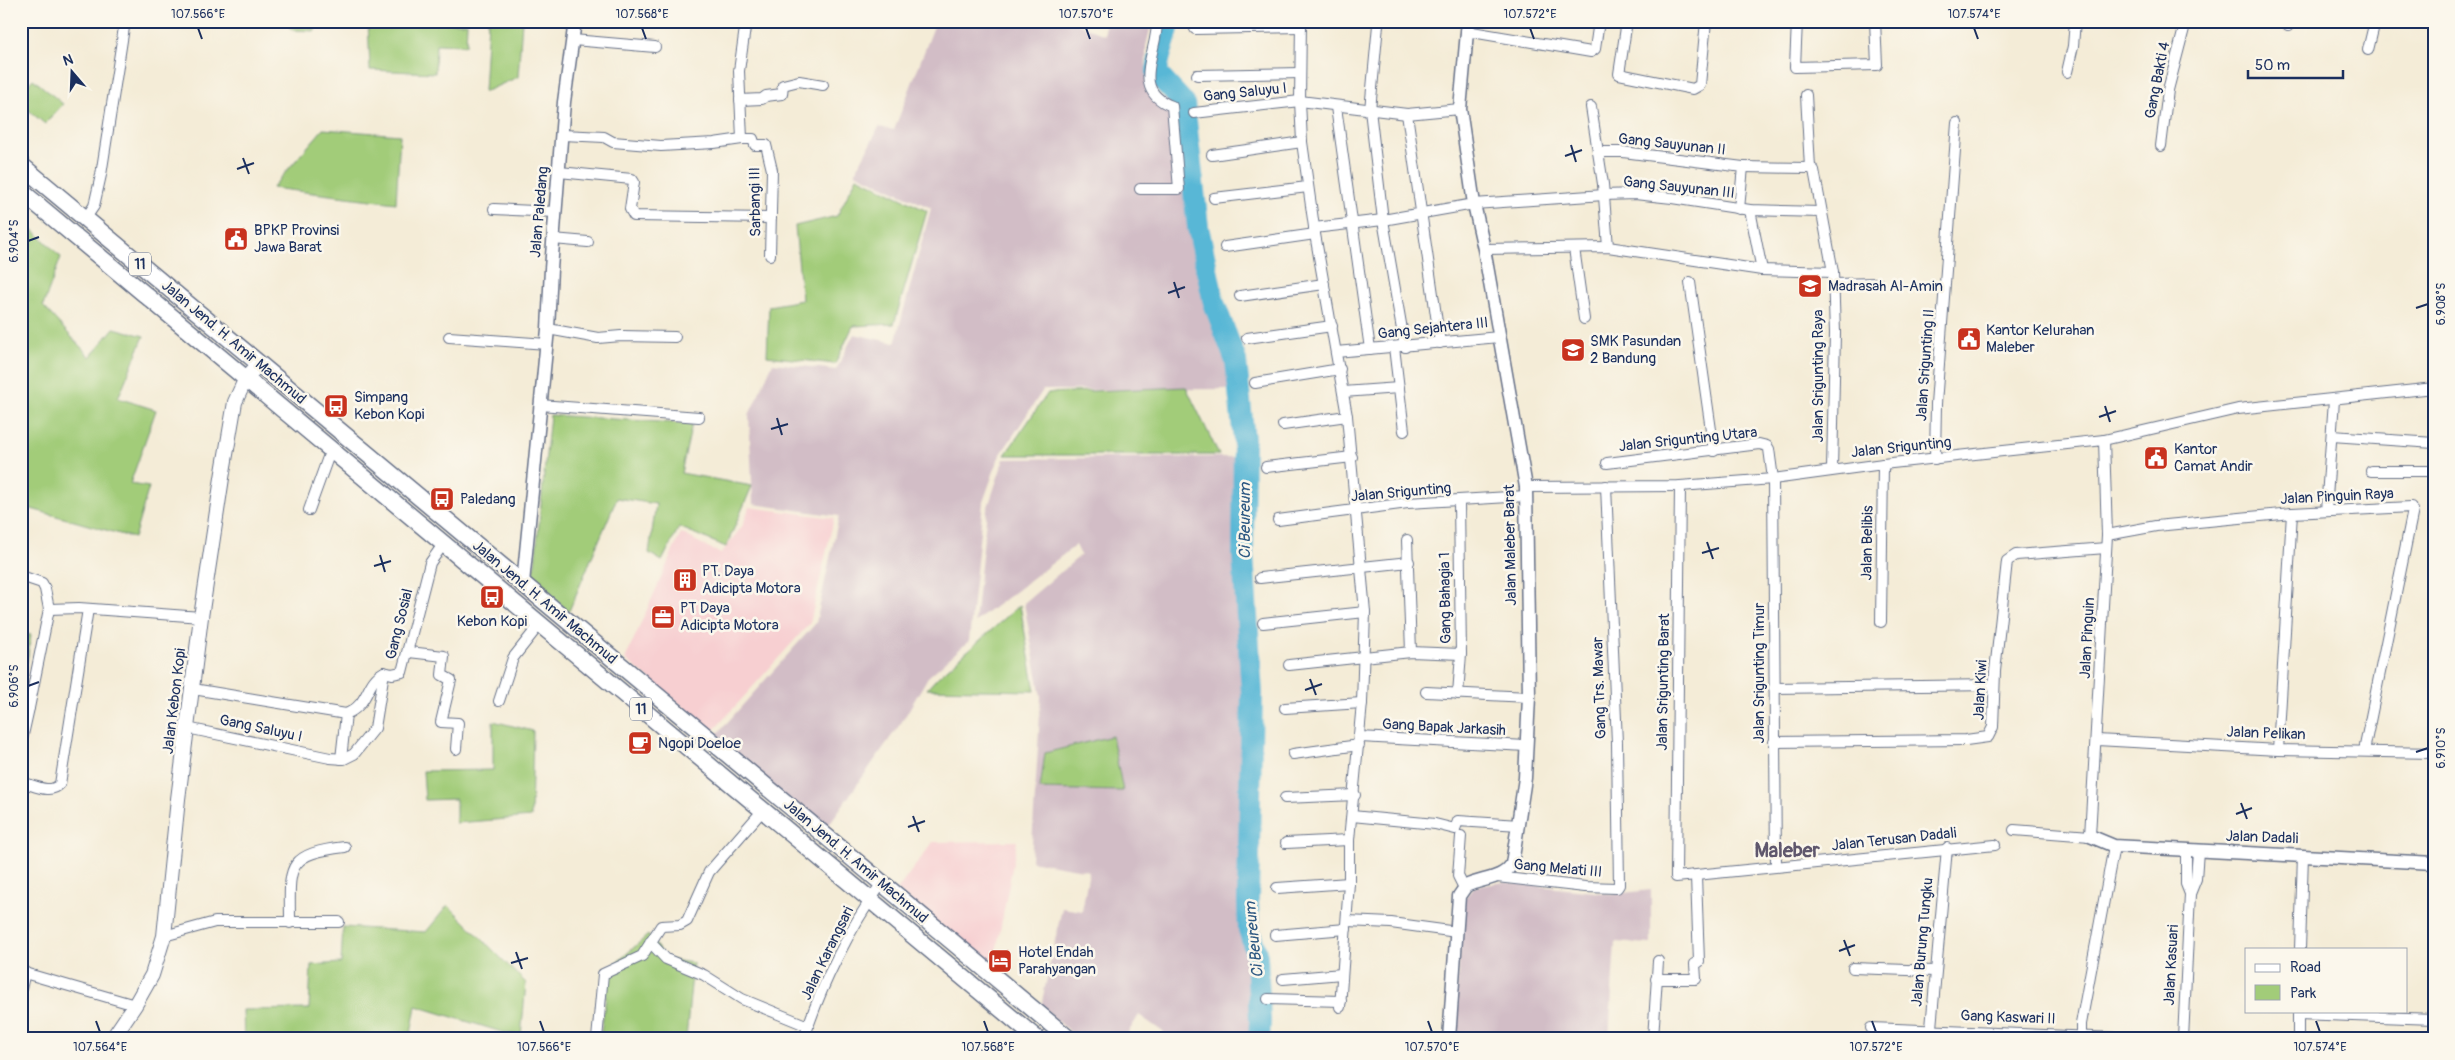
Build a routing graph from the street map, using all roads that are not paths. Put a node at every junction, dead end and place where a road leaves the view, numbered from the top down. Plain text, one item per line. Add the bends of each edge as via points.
1 (125, 21) edge
2 (575, 21) edge
3 (746, 21) edge
4 (1157, 21) edge
5 (1599, 21) edge
6 (1627, 21) edge
7 (1706, 21) edge
8 (1797, 21) edge
9 (1876, 21) edge
10 (2075, 21) edge
11 (2186, 21) edge
12 (2375, 21) edge
13 (1301, 24) edge
14 (1378, 25) dead end
15 (1467, 26) edge
16 (1195, 29) dead end
17 (573, 40) junction
18 (655, 47) dead end
19 (2368, 50) dead end
20 (2068, 72) dead end
21 (1300, 73) junction
22 (1197, 75) dead end
23 (823, 84) dead end
24 (1806, 95) dead end
25 (740, 100) junction
26 (1300, 102) junction
27 (1336, 107) junction
28 (1590, 107) dead end
29 (1460, 108) junction
30 (1370, 110) junction
31 (1194, 113) dead end
32 (1407, 114) junction
33 (1957, 123) dead end
34 (563, 135) junction
35 (742, 139) junction
36 (1302, 142) junction
37 (2161, 146) dead end
38 (1598, 152) junction
39 (1212, 155) dead end
40 (21, 165) edge
41 (1743, 167) junction
42 (1810, 168) junction
43 (559, 172) junction
44 (1308, 187) junction
45 (1140, 189) dead end
46 (21, 191) edge
47 (1604, 195) junction
48 (1214, 198) dead end
49 (1474, 204) junction
50 (494, 209) dead end
51 (1739, 209) junction
52 (1750, 210) junction
53 (556, 212) junction
54 (1820, 212) junction
55 (1422, 213) junction
56 (771, 218) junction
57 (85, 219) junction
58 (1383, 220) junction
59 (1353, 224) junction
60 (1315, 231) junction
61 (554, 239) junction
62 (588, 242) dead end
63 (1225, 247) dead end
64 (1608, 247) junction
65 (1574, 248) junction
66 (1484, 249) junction
67 (770, 255) dead end
68 (1762, 270) junction
69 (1833, 272) junction
70 (1690, 282) dead end
71 (1878, 283) dead end
72 (1324, 284) junction
73 (1833, 284) junction
74 (1240, 296) dead end
75 (1584, 319) dead end
76 (1332, 326) junction
77 (548, 329) junction
78 (449, 337) dead end
79 (675, 337) dead end
80 (1499, 337) junction
81 (1247, 338) dead end
82 (1440, 343) junction
83 (547, 344) junction
84 (1394, 347) junction
85 (1406, 347) junction
86 (1370, 349) junction
87 (1336, 352) junction
88 (259, 364) junction
89 (1340, 370) junction
90 (246, 378) junction
91 (1255, 383) dead end
92 (1399, 388) junction
93 (2434, 388) edge
94 (1343, 392) junction
95 (2334, 400) junction
96 (540, 405) junction
97 (1347, 416) junction
98 (699, 417) dead end
99 (1283, 425) dead end
100 (1404, 431) dead end
101 (2332, 436) junction
102 (2104, 440) junction
103 (2434, 443) edge
104 (331, 449) junction
105 (1714, 451) junction
106 (1352, 457) junction
107 (1935, 459) junction
108 (1607, 463) dead end
109 (1883, 464) junction
110 (1266, 467) dead end
111 (1832, 470) junction
112 (2371, 470) dead end
113 (2434, 471) edge
114 (1774, 479) junction
115 (1606, 486) junction
116 (1680, 486) junction
117 (1526, 492) junction
118 (1459, 502) junction
119 (308, 510) dead end
120 (1354, 511) junction
121 (2326, 512) junction
122 (2292, 513) junction
123 (1278, 520) dead end
124 (2107, 534) junction
125 (1407, 540) dead end
126 (444, 543) junction
127 (2106, 548) junction
128 (1409, 562) junction
129 (1360, 567) junction
130 (21, 576) edge
131 (1260, 578) dead end
132 (523, 583) junction
133 (88, 608) junction
134 (49, 609) junction
135 (1365, 612) junction
136 (201, 617) junction
137 (1881, 622) dead end
138 (1263, 623) dead end
139 (540, 624) junction
140 (409, 652) junction
141 (1411, 652) junction
142 (1461, 654) junction
143 (1364, 656) junction
144 (1289, 666) dead end
145 (384, 672) junction
146 (1994, 685) junction
147 (1774, 688) junction
148 (193, 689) junction
149 (1426, 692) dead end
150 (1458, 694) junction
151 (1529, 697) junction
152 (499, 701) dead end
153 (1362, 703) junction
154 (25, 707) edge
155 (1285, 708) dead end
156 (346, 714) junction
157 (187, 728) junction
158 (2097, 740) junction
159 (1360, 741) junction
160 (1774, 742) junction
161 (21, 744) edge
162 (1526, 746) junction
163 (456, 749) dead end
164 (2278, 750) junction
165 (2364, 752) junction
166 (2434, 753) edge
167 (1293, 754) dead end
168 (335, 758) junction
169 (21, 782) edge
170 (1355, 795) junction
171 (1285, 798) dead end
172 (763, 810) junction
173 (1352, 816) junction
174 (1519, 825) junction
175 (2014, 830) dead end
176 (1461, 836) dead end
177 (2090, 836) junction
178 (1349, 840) junction
179 (1286, 843) dead end
180 (1995, 844) dead end
181 (2114, 846) junction
182 (345, 847) dead end
183 (1947, 848) junction
184 (2192, 851) junction
185 (2303, 855) junction
186 (2434, 863) edge
187 (1776, 866) junction
188 (1696, 876) junction
189 (1497, 877) junction
190 (1676, 877) joint
191 (882, 883) junction
192 (1349, 883) junction
193 (1277, 888) dead end
194 (1464, 888) junction
195 (1617, 888) joint
196 (870, 899) junction
197 (339, 922) dead end
198 (290, 923) junction
199 (1346, 925) junction
200 (1457, 932) junction
201 (164, 936) junction
202 (1275, 936) dead end
203 (650, 942) junction
204 (2300, 948) edge
205 (1658, 961) dead end
206 (1853, 968) dead end
207 (1934, 971) junction
208 (23, 972) edge
209 (1342, 974) junction
210 (1283, 979) dead end
211 (1656, 979) junction
212 (21, 989) edge
213 (1268, 999) dead end
214 (131, 1011) junction
215 (2298, 1013) edge
216 (2434, 1019) edge
217 (808, 1026) junction
218 (1871, 1028) dead end
219 (1930, 1034) edge
220 (2081, 1034) junction
221 (112, 1039) edge
222 (119, 1039) edge
223 (597, 1039) edge
224 (804, 1039) edge
225 (1037, 1039) edge
226 (1069, 1039) edge
227 (1449, 1039) edge
228 (1653, 1039) edge
229 (2144, 1039) edge
230 (2183, 1039) edge
231 (2298, 1039) edge

1 - 57 street via 101,176 94,206
2 - 17 street, Jalan Paledang
3 - 25 street via 739,71
4 - 45 street via 1147,71 1152,92 1172,106 1179,190
5 - 15 street via 1595,49 1591,52
6 - 7 street via 1619,74 1693,89 1700,85
8 - 9 street via 1795,67 1877,65
10 - 20 street
11 - 37 street, Gang Bakti 4 via 2168,90
12 - 19 street
13 - 16 street
13 - 21 street
14 - 30 street
15 - 29 street, Jalan Maleber Barat
17 - 18 street
17 - 34 street, Jalan Paledang
21 - 22 street
21 - 26 street
23 - 25 street via 799,80 783,84 782,94
24 - 42 street, Jalan Srigunting Raya
25 - 35 street
26 - 27 street, Gang Saluyu I
26 - 31 street, Gang Saluyu I
26 - 36 street
27 - 30 street, Gang Saluyu I
27 - 59 street, Gang Sejahtera III
28 - 38 street
29 - 32 street, Gang Saluyu I
29 - 49 street, Jalan Maleber Barat
30 - 32 street, Gang Saluyu I
30 - 58 street
32 - 55 street
33 - 107 street, Jalan Srigunting II via 1936,404
34 - 35 street via 604,137 613,142 662,146
34 - 43 street, Jalan Paledang
35 - 56 street, Sarbangi III via 753,139 755,145 766,145 772,170
36 - 39 street
36 - 44 street
38 - 41 street, Gang Sauyunan II via 1623,152
38 - 47 street
40 - 57 highway, Jalan Jend. H. Amir Machmud / 11
41 - 42 street, Gang Sauyunan II
41 - 51 street, Gang Sauyunan II
42 - 54 street, Jalan Srigunting Raya via 1814,170
43 - 53 street, Jalan Paledang
43 - 56 street via 632,179 630,209 634,216
44 - 48 street
44 - 60 street
46 - 90 highway, Jalan Jend. H. Amir Machmud / 11
47 - 49 street, Gang Sauyunan III
47 - 51 street, Gang Sauyunan III via 1635,194
47 - 64 street
49 - 55 street, Gang Sauyunan III
49 - 66 street, Jalan Maleber Barat
50 - 53 street
51 - 52 street, Gang Sauyunan III
52 - 54 street, Gang Sauyunan III
52 - 68 street
53 - 61 street, Jalan Paledang
54 - 69 street, Jalan Srigunting Raya
55 - 58 street, Gang Sauyunan III
55 - 82 street
56 - 67 street, Sarbangi III
57 - 88 highway, Jalan Jend. H. Amir Machmud / 11
58 - 59 street, Gang Sauyunan III
58 - 85 street
59 - 60 street, Gang Sauyunan III
59 - 86 street, Gang Sejahtera III
60 - 63 street, Gang Sauyunan III
60 - 72 street
61 - 62 street
61 - 77 street, Jalan Paledang
64 - 65 street
64 - 68 street
65 - 66 street
65 - 75 street
66 - 80 street, Jalan Maleber Barat
68 - 69 street
69 - 73 street, Jalan Srigunting Raya
70 - 105 street
71 - 73 street
72 - 74 street
72 - 76 street
73 - 111 street, Jalan Srigunting Raya
76 - 81 street
76 - 87 street
77 - 79 street via 598,338
77 - 83 street, Jalan Paledang
78 - 83 street
80 - 82 street, Gang Sejahtera III
80 - 117 street, Jalan Maleber Barat
82 - 85 street, Gang Sejahtera III
83 - 96 street, Jalan Paledang
84 - 85 street, Gang Sejahtera III
84 - 86 street, Gang Sejahtera III
84 - 92 street
86 - 87 street, Gang Sejahtera III
87 - 89 street
88 - 90 main road, Jalan Kebon Kopi
88 - 132 highway, Jalan Jend. H. Amir Machmud / 11
89 - 91 street
89 - 94 street
90 - 104 highway, Jalan Jend. H. Amir Machmud / 11
90 - 136 main road, Jalan Kebon Kopi via 235,402
92 - 94 street
92 - 100 street
93 - 95 street, Jalan Srigunting
94 - 97 street
95 - 101 street
95 - 102 street, Jalan Srigunting via 2238,409
96 - 98 street
96 - 132 street, Jalan Paledang
97 - 99 street
97 - 106 street
101 - 103 street
101 - 121 street
102 - 107 street, Jalan Srigunting
102 - 124 street, Jalan Pinguin
104 - 119 street
104 - 126 highway, Jalan Jend. H. Amir Machmud / 11
105 - 108 street, Jalan Srigunting Utara
105 - 114 street, Jalan Srigunting Utara via 1759,444 1767,446
106 - 110 street
106 - 120 street
107 - 109 street, Jalan Srigunting
109 - 111 street, Jalan Srigunting
109 - 137 street, Jalan Belibis
111 - 114 street, Jalan Srigunting
112 - 113 street
114 - 116 street, Jalan Srigunting
114 - 147 street, Jalan Srigunting Timur
115 - 116 street, Jalan Srigunting
115 - 117 street, Jalan Srigunting
115 - 195 street, Gang Trs. Mawar via 1617,743
116 - 190 street, Jalan Srigunting Barat
117 - 118 street, Jalan Srigunting
117 - 151 street, Jalan Maleber Barat
118 - 120 street, Jalan Srigunting via 1408,503
118 - 142 street, Gang Bahagia 1
120 - 123 street, Jalan Srigunting
120 - 129 street
121 - 122 street, Jalan Pinguin Raya
121 - 165 street, Jalan Pinguin Raya via 2408,507 2413,510
122 - 124 street, Jalan Pinguin Raya
122 - 164 street
124 - 127 street, Jalan Pinguin
125 - 128 street
126 - 139 highway, Jalan Jend. H. Amir Machmud / 11
126 - 140 street, Gang Sosial via 430,563
127 - 146 street, Jalan Kiwi via 2016,555 2006,561
127 - 158 street, Jalan Pinguin
128 - 129 street
128 - 141 street
129 - 131 street
129 - 135 street
130 - 134 street via 42,583
132 - 191 highway, Jalan Jend. H. Amir Machmud / 11
133 - 134 street
133 - 136 street
133 - 169 street via 60,784 50,790
134 - 154 street
135 - 138 street
135 - 143 street
136 - 148 main road, Jalan Kebon Kopi
139 - 152 street via 513,658
139 - 172 highway, Jalan Jend. H. Amir Machmud / 11
140 - 145 street, Gang Sosial via 402,672
140 - 163 street via 444,656 442,675 451,680 441,722 458,723
141 - 142 street
141 - 143 street
142 - 150 street, Gang Bahagia 1
143 - 144 street
143 - 153 street
145 - 156 street via 377,676 355,710
145 - 168 street, Gang Sosial via 375,728 354,754
146 - 147 street
146 - 160 street, Jalan Kiwi via 1993,726 1986,738
147 - 160 street, Jalan Srigunting Timur
148 - 156 street
148 - 157 main road, Jalan Kebon Kopi
149 - 150 street
150 - 151 street
151 - 162 street, Jalan Maleber Barat
153 - 155 street
153 - 159 street
154 - 161 street
156 - 168 street
157 - 168 street, Gang Saluyu I
157 - 201 main road, Jalan Kebon Kopi
158 - 164 street, Jalan Pelikan
158 - 177 street, Jalan Pinguin
159 - 162 street, Gang Bapak Jarkasih
159 - 167 street, Gang Bapak Jarkasih
159 - 170 street
160 - 187 street, Jalan Srigunting Timur
162 - 174 street, Jalan Maleber Barat
164 - 165 street, Jalan Pelikan
165 - 166 street, Jalan Pelikan
170 - 171 street
170 - 173 street
172 - 196 highway, Jalan Jend. H. Amir Machmud / 11
172 - 203 street via 709,872 686,921 680,925 660,926
173 - 174 street via 1455,828 1458,821
173 - 178 street
174 - 189 street, Jalan Maleber Barat via 1512,864 1507,872
175 - 177 street
176 - 194 street via 1458,876
177 - 181 street, Jalan Dadali
178 - 179 street
178 - 192 street
180 - 183 street, Jalan Terusan Dadali
181 - 184 street, Jalan Dadali
181 - 220 street
182 - 198 street via 322,850 298,861 292,868
183 - 187 street, Jalan Terusan Dadali
183 - 207 street, Jalan Burung Tungku
184 - 185 street, Jalan Dadali
184 - 230 street, Jalan Kasuari via 2196,878 2190,894
185 - 186 street, Jalan Dadali
185 - 204 street
187 - 188 street, Jalan Terusan Dadali
188 - 190 street, Jalan Terusan Dadali
188 - 211 street via 1699,962 1696,964 1696,980
189 - 194 street
189 - 195 street, Gang Melati III via 1585,888
191 - 196 street, Jalan Karangsari
191 - 226 highway, Jalan Jend. H. Amir Machmud / 11
192 - 193 street
192 - 199 street
194 - 200 street via 1459,896
196 - 217 street, Jalan Karangsari via 838,958
196 - 225 highway, Jalan Jend. H. Amir Machmud / 11
197 - 198 street
198 - 201 street via 215,922
199 - 200 street via 1391,923
199 - 202 street
199 - 209 street
200 - 227 street
201 - 214 main road, Jalan Kebon Kopi via 152,975
203 - 217 street via 666,959 704,975 742,999
203 - 223 street via 637,959 606,971 602,976
205 - 211 street
206 - 207 street
207 - 219 street, Jalan Burung Tungku
208 - 212 street
208 - 214 street
209 - 210 street
209 - 213 street via 1341,1004
211 - 228 street
214 - 221 main road, Jalan Kebon Kopi
214 - 222 street
215 - 216 street
215 - 231 street
217 - 224 street, Jalan Karangsari
218 - 219 street, Gang Kaswari II
219 - 220 street, Gang Kaswari II
220 - 229 street, Gang Kaswari II

